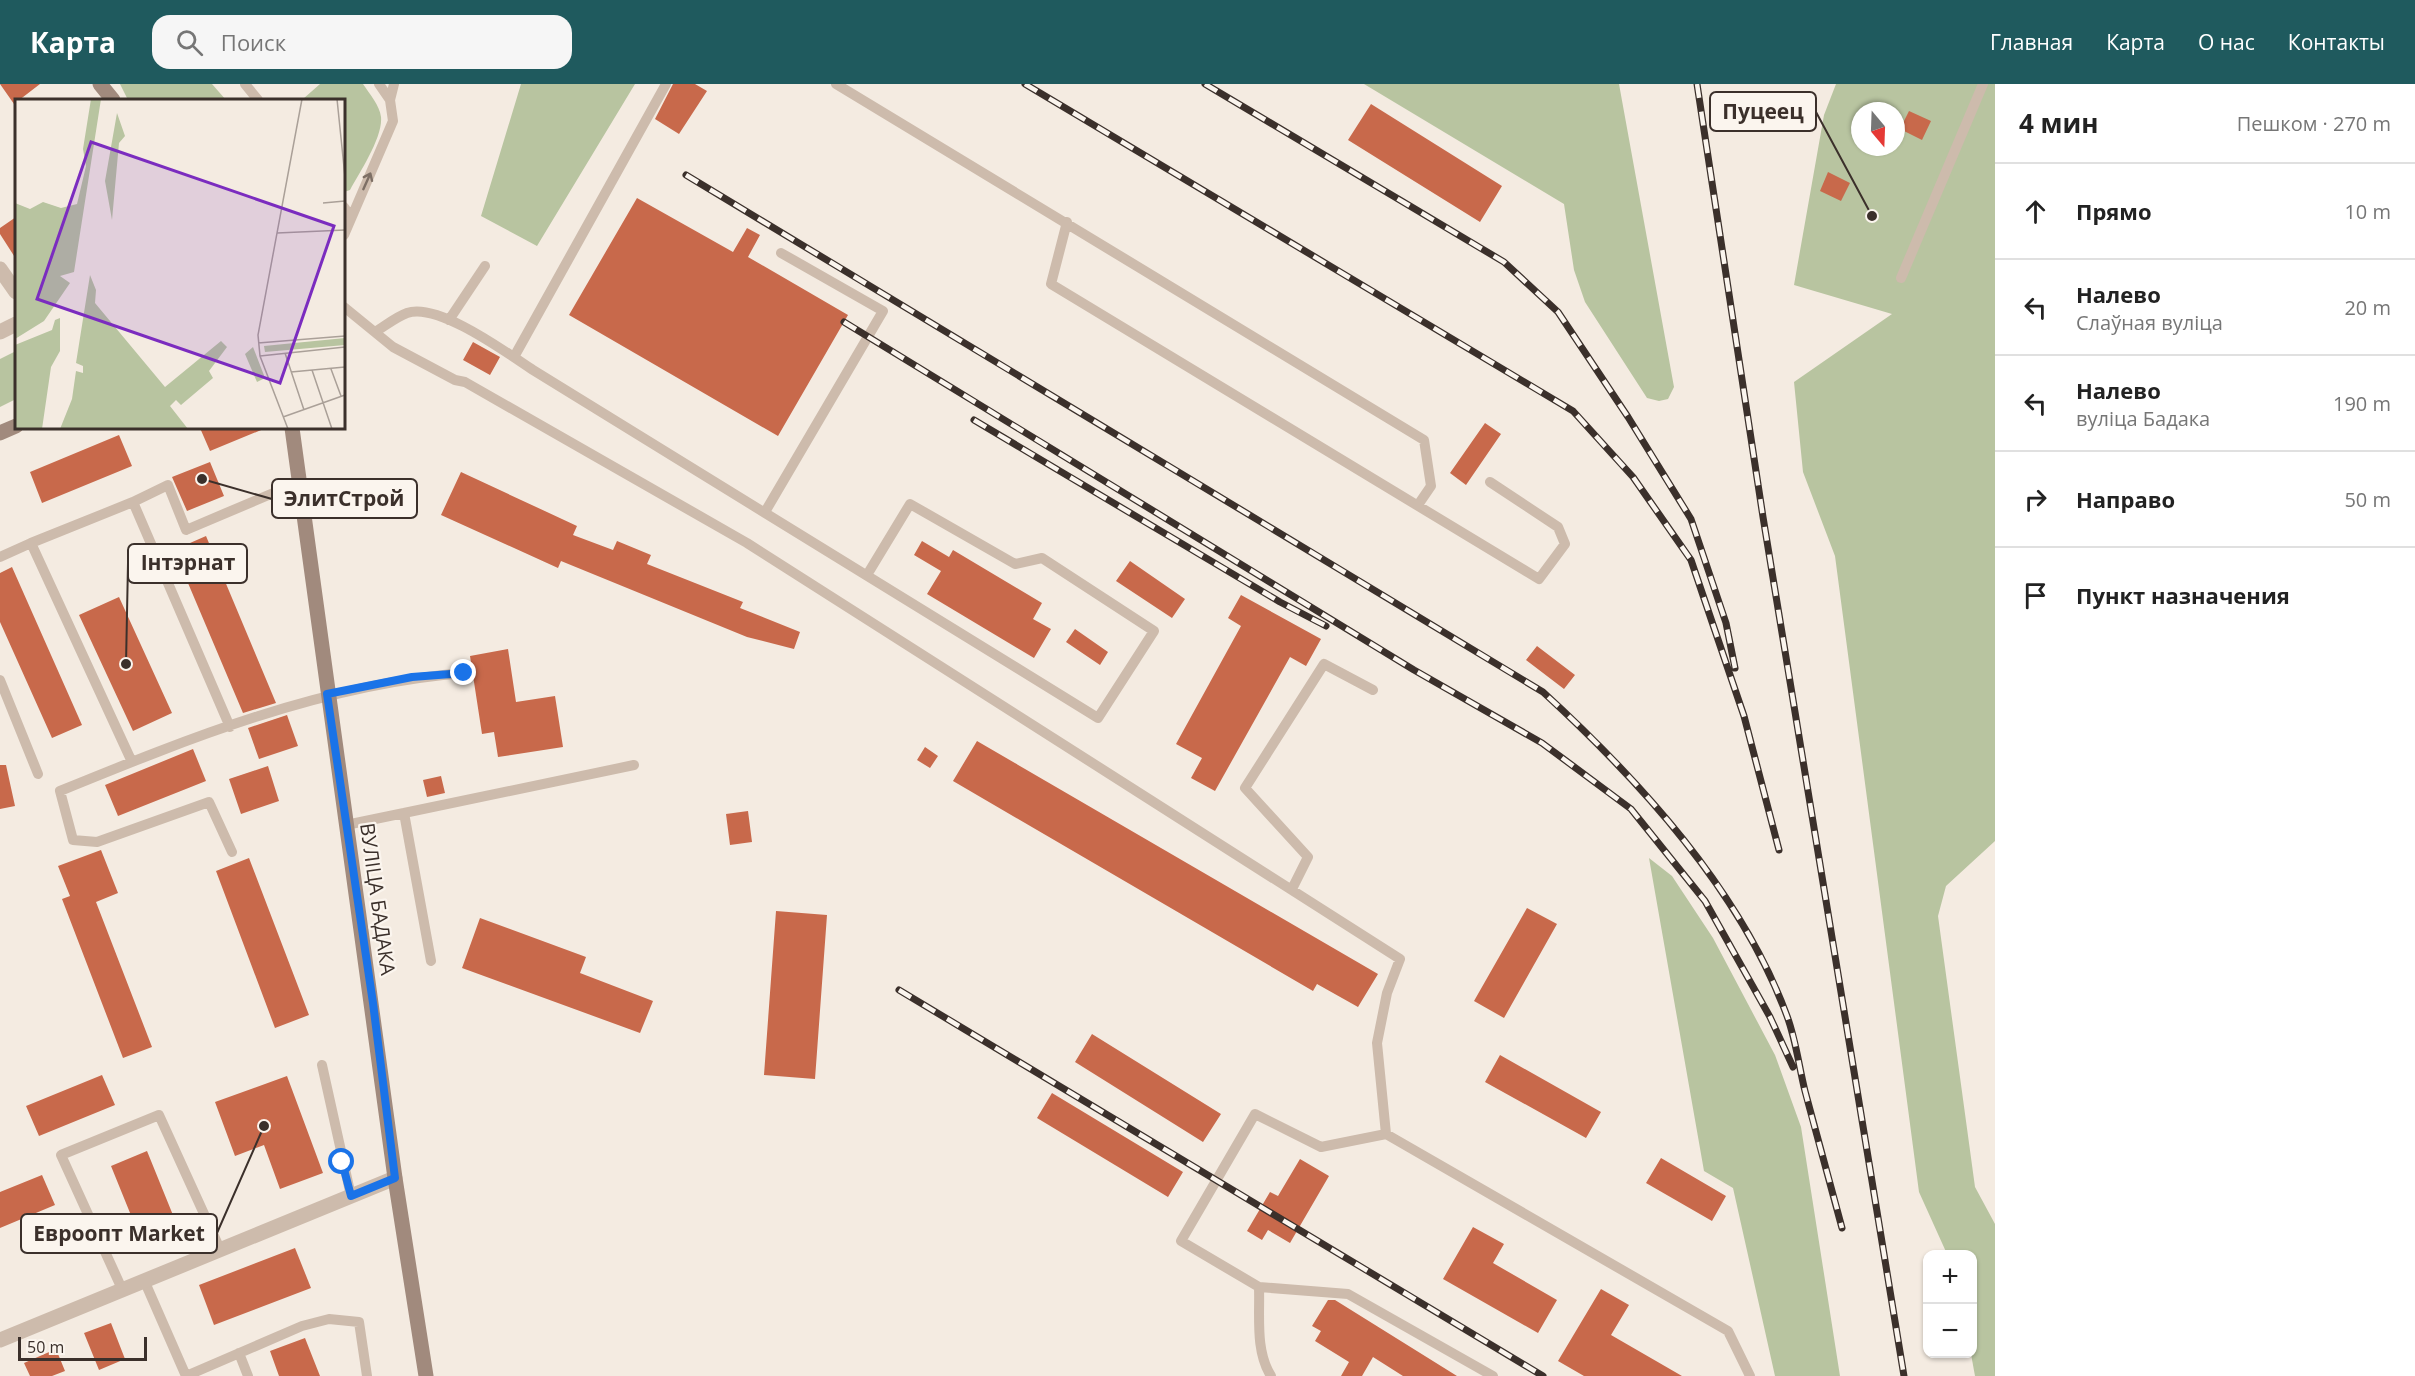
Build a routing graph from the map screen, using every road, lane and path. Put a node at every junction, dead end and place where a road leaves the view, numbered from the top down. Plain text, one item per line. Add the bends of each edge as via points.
1 (100, 84) edge
2 (245, 84) edge
3 (379, 84) edge
4 (394, 84) edge
5 (666, 84) edge
6 (836, 84) edge
7 (1983, 84) edge
8 (112, 99) edge
9 (257, 99) edge
10 (390, 100) junction
11 (345, 208) edge
12 (351, 217) junction
13 (1067, 222) junction
14 (345, 232) edge
15 (781, 254) dead end
16 (485, 266) dead end
17 (0, 269) edge
18 (1901, 278) dead end
19 (15, 291) edge
20 (345, 308) edge
21 (449, 320) junction
22 (15, 324) edge
23 (0, 332) edge
24 (375, 332) junction
25 (514, 357) junction
26 (15, 426) edge
27 (292, 429) edge
28 (0, 433) edge
29 (1490, 482) dead end
30 (299, 487) junction
31 (133, 502) junction
32 (1418, 505) junction
33 (765, 512) junction
34 (31, 543) junction
35 (0, 557) edge
36 (867, 575) junction
37 (464, 673) dead end
38 (0, 680) edge
39 (1373, 690) dead end
40 (327, 694) junction
41 (230, 727) junction
42 (132, 762) junction
43 (634, 765) dead end
44 (38, 774) dead end
45 (404, 813) junction
46 (346, 825) junction
47 (232, 852) dead end
48 (1292, 889) junction
49 (431, 962) dead end
50 (322, 1065) dead end
51 (1386, 1134) junction
52 (395, 1178) junction
53 (351, 1196) junction
54 (220, 1250) junction
55 (144, 1280) junction
56 (1259, 1287) junction
57 (122, 1289) junction
58 (0, 1340) edge
59 (239, 1353) junction
60 (248, 1376) edge
61 (367, 1376) edge
62 (426, 1376) edge
63 (1271, 1376) edge
64 (1493, 1376) edge
65 (1750, 1376) edge

1 - 8 main road
2 - 9 lane
3 - 10 lane
4 - 10 lane
5 - 25 lane
6 - 13 lane
7 - 18 lane
12 -> 10 lane via 393,121
11 - 12 lane
12 - 14 lane
13 - 32 lane via 1424,440 1431,486
13 - 32 lane via 1051,284
15 - 33 lane via 883,311
16 - 21 lane
17 - 19 street
20 - 24 lane
21 - 24 lane via 409,312
21 - 25 lane
22 - 23 street
24 - 48 lane via 393,347 465,382 747,543
25 - 33 lane
26 - 28 main road
27 - 30 main road, ВУЛІЦА БАДАКА
29 - 32 lane via 1558,527 1565,544 1539,579
30 - 31 lane via 278,491 186,530 168,485
30 - 40 main road, ВУЛІЦА БАДАКА
31 - 34 lane
31 - 41 lane
33 - 36 lane
34 - 35 lane
34 - 42 lane
36 - 36 lane via 1098,718 1154,631 1042,558 1015,564 910,504
37 - 40 lane via 412,677
38 - 44 lane
39 - 48 lane via 1324,664 1245,788 1308,858
40 - 41 lane
40 - 46 main road, ВУЛІЦА БАДАКА
41 - 42 lane
42 - 47 lane via 60,791 73,840 97,842 209,802
43 - 45 lane
45 - 46 lane
45 - 49 lane
46 - 52 main road, ВУЛІЦА БАДАКА
48 - 51 lane via 1400,959 1387,993 1377,1043
50 - 53 lane
51 - 56 lane via 1321,1146 1255,1113 1181,1241
51 - 65 lane via 1728,1330
52 - 53 street
52 - 62 main road, ВУЛІЦА БАДАКА
53 - 54 street
54 - 55 street
54 - 57 lane via 159,1115 61,1155
55 - 57 street
55 - 59 lane via 186,1376
56 - 63 lane via 1263,1364
56 - 64 lane via 1348,1294
57 - 58 street
59 - 60 lane
59 - 61 lane via 329,1319 359,1322

